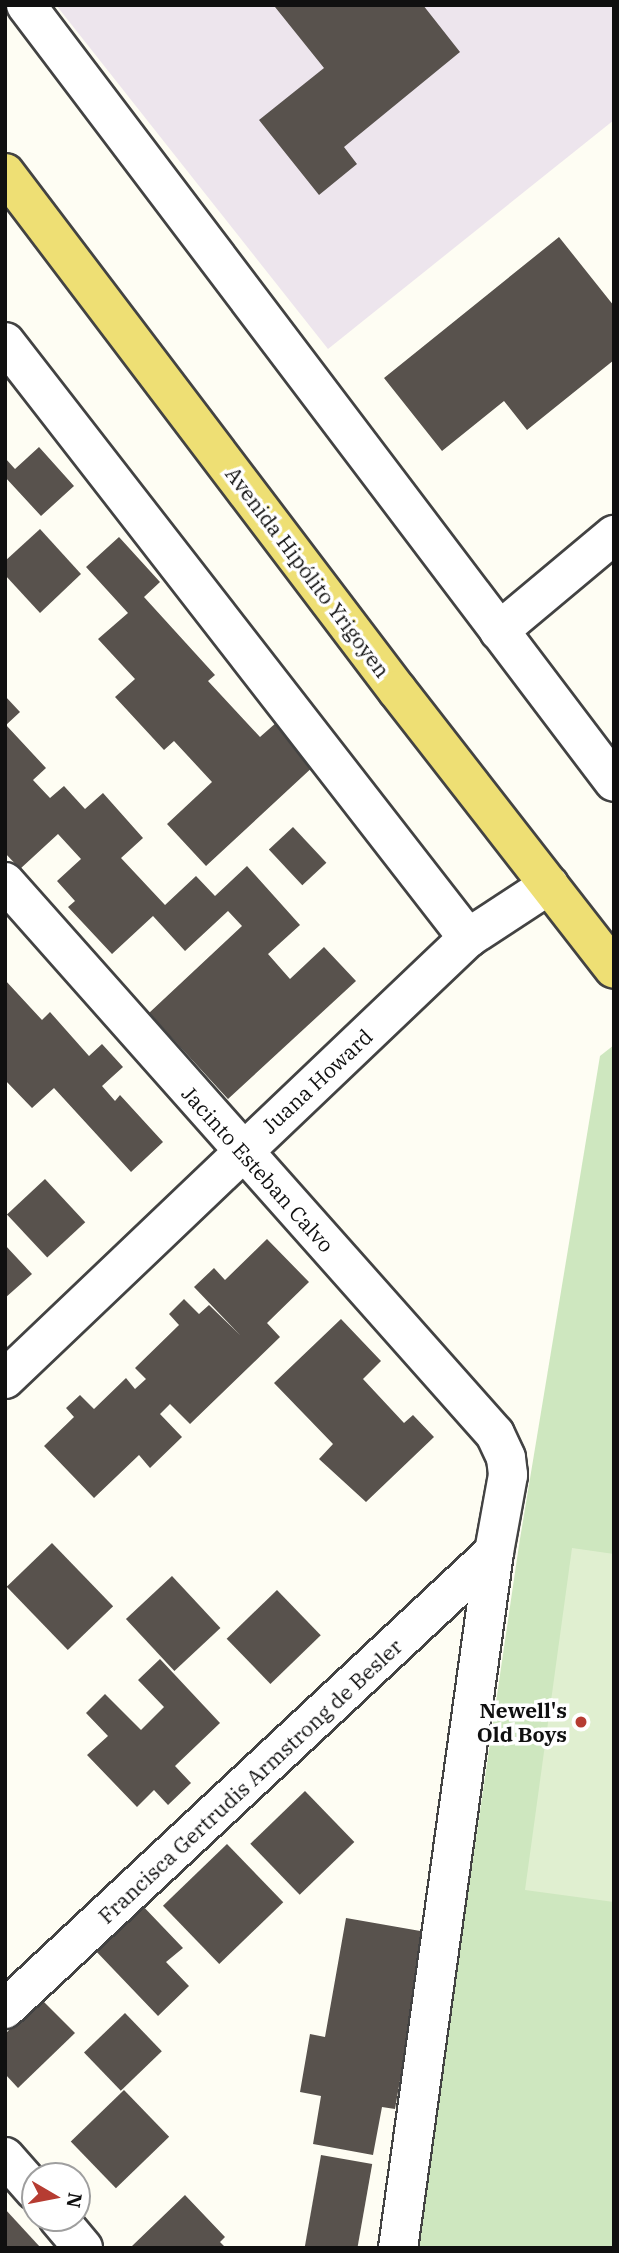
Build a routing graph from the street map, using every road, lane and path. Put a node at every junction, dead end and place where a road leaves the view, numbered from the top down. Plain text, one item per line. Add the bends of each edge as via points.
1 (26, 5) edge
2 (5, 173) edge
3 (5, 342) edge
4 (614, 535) edge
5 (499, 631) junction
6 (614, 782) edge
7 (5, 882) edge
8 (549, 885) junction
9 (468, 938) junction
10 (614, 969) edge
11 (242, 1151) junction
12 (5, 1379) edge
13 (494, 1552) junction
14 (5, 2010) edge
15 (5, 2157) edge
16 (21, 2175) edge
17 (70, 2232) edge
18 (83, 2248) edge
19 (398, 2248) edge

1 - 5 street
2 - 8 main road, Avenida Hipólito Yrigoyen
3 - 9 street
4 - 5 street
5 - 6 street
7 - 11 street, Jacinto Esteban Calvo
8 - 9 street, Juana Howard
8 - 10 main road, Avenida Hipólito Yrigoyen
9 - 11 street, Juana Howard
11 - 12 street, Juana Howard
11 - 13 street, Jacinto Esteban Calvo via 495,1434 508,1475
13 - 14 street, Francisca Gertrudis Armstrong de Besler
13 - 19 street
15 - 16 street
17 - 18 street

